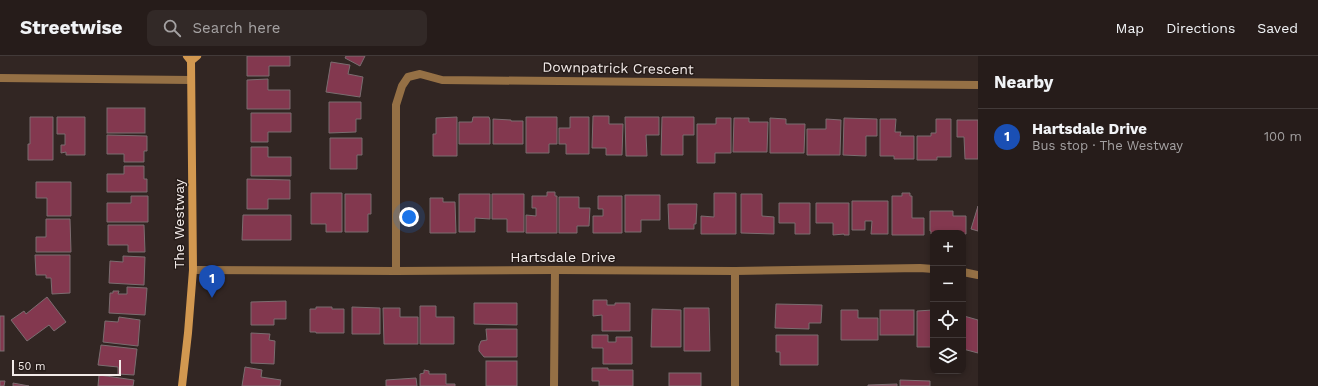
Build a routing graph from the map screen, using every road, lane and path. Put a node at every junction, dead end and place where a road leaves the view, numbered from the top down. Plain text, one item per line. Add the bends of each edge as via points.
1 (192, 58) edge
2 (0, 78) edge
3 (191, 80) junction
4 (978, 85) edge
5 (930, 269) edge
6 (193, 270) junction
7 (555, 270) junction
8 (396, 271) junction
9 (735, 271) junction
10 (966, 273) edge
11 (978, 275) edge
12 (182, 386) edge
13 (554, 386) edge
14 (735, 386) edge

1 - 3 main road, The Westway
2 - 3 street
3 - 6 main road, The Westway
4 - 8 street, Downpatrick Crescent via 442,80 420,74 408,77 396,105
5 - 9 street, Hartsdale Drive
6 - 8 street, Hartsdale Drive
6 - 12 main road, The Westway
7 - 8 street, Hartsdale Drive
7 - 9 street, Hartsdale Drive
7 - 13 street
9 - 14 street
10 - 11 street

